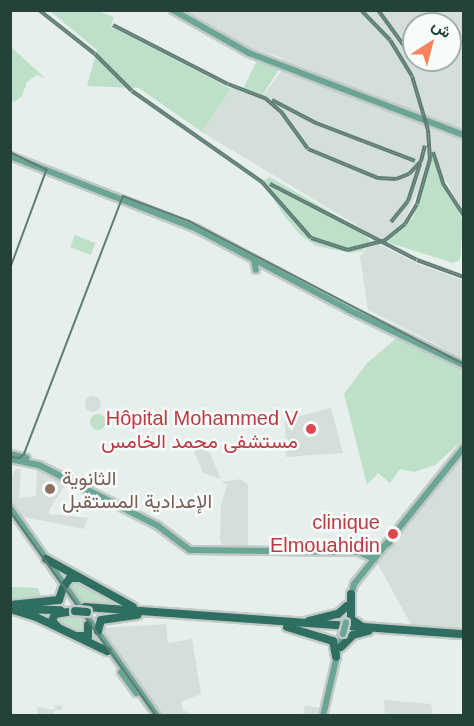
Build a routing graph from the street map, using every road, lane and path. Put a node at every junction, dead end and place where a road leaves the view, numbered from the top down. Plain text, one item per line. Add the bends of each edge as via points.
1 (175, 10) edge
2 (464, 134) edge
3 (10, 156) edge
4 (107, 192) junction
5 (254, 260) junction
6 (267, 266) junction
7 (395, 332) junction
8 (464, 363) edge
9 (464, 447) edge
10 (10, 456) edge
11 (76, 482) junction
12 (10, 508) edge
13 (10, 515) edge
14 (359, 552) junction
15 (373, 557) junction
16 (46, 559) junction
17 (364, 572) junction
18 (74, 575) junction
19 (63, 586) junction
20 (351, 594) junction
21 (347, 606) joint
22 (10, 608) edge
23 (74, 609) junction
24 (88, 609) junction
25 (170, 612) junction
26 (156, 614) junction
27 (344, 619) junction
28 (88, 625) junction
29 (289, 625) junction
30 (368, 629) junction
31 (98, 631) junction
32 (464, 635) edge
33 (329, 639) junction
34 (341, 639) junction
35 (106, 647) junction
36 (336, 657) junction
37 (153, 716) edge
38 (157, 716) edge
39 (325, 716) edge

1 - 2 main road via 244,48
1 - 2 main road via 249,53
3 - 4 main road
4 - 5 main road via 195,228
4 - 7 main road via 195,226
5 - 6 main road
5 - 6 main road via 256,270
6 - 7 main road via 340,310 349,310
7 - 8 main road
7 - 8 main road
9 - 15 main road via 389,543
10 - 11 main road
11 - 14 main road via 159,526 190,550
11 - 15 main road via 160,524 190,548
12 - 16 main road
13 - 19 main road
14 - 15 main road
14 - 17 main road via 366,559
15 - 17 main road
16 - 18 highway
16 - 19 main road
17 - 20 main road
17 - 21 main road via 352,584
18 - 19 highway
18 - 25 highway via 127,605
19 - 22 highway via 59,600
19 - 24 highway via 74,577 112,598 109,607
19 - 28 main road
19 - 31 main road
20 - 27 main road
20 - 30 highway via 352,621
21 - 27 highway
22 - 23 highway
22 - 35 highway
23 - 24 highway, bridge
23 - 28 highway via 56,613 53,623 84,638 90,633
24 - 25 highway
24 - 26 highway
25 - 29 highway
26 - 29 highway
26 - 31 highway via 100,620
27 - 29 highway
27 - 34 main road, bridge
28 - 35 main road
29 - 30 highway
29 - 33 highway
30 - 32 highway
30 - 34 highway
31 - 35 main road
33 - 34 highway
33 - 36 highway via 336,646
34 - 36 main road
34 - 39 main road
35 - 37 main road
35 - 38 main road
36 - 39 main road

